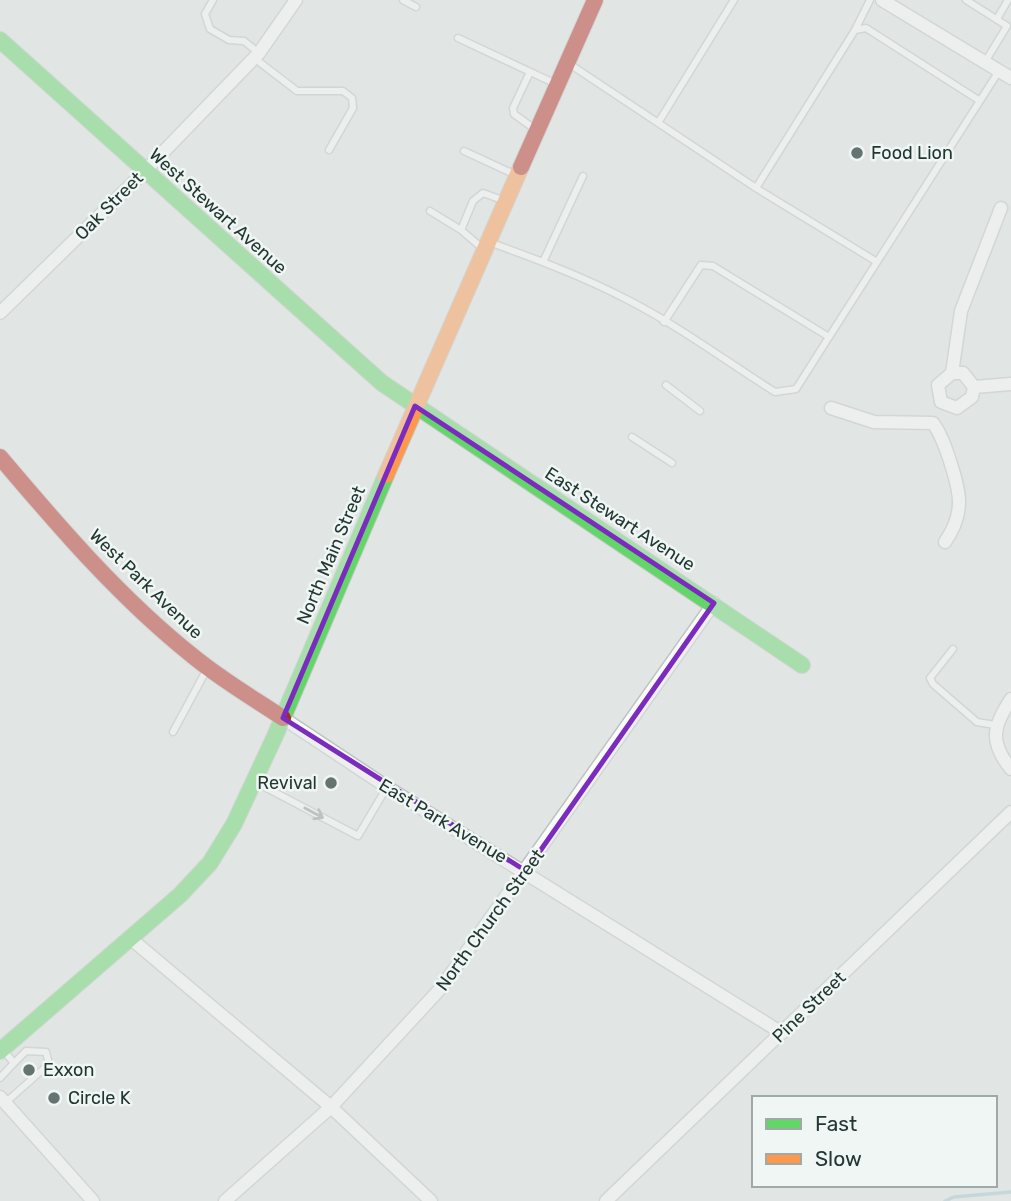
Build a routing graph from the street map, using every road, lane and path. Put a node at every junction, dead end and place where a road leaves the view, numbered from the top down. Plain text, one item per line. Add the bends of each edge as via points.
1 (213, 0) edge
2 (296, 0) edge
3 (403, 0) edge
4 (595, 0) edge
5 (734, 0) edge
6 (870, 0) edge
7 (882, 0) edge
8 (966, 0) edge
9 (1008, 0) edge
10 (416, 7) dead end
11 (996, 19) junction
12 (855, 30) junction
13 (458, 38) dead end
14 (0, 40) edge
15 (257, 55) junction
16 (566, 62) junction
17 (985, 62) junction
18 (999, 71) junction
19 (530, 72) junction
20 (1011, 78) edge
21 (556, 84) junction
22 (980, 101) junction
23 (659, 123) junction
24 (536, 130) junction
25 (329, 150) dead end
26 (464, 151) dead end
27 (144, 172) junction
28 (516, 176) junction
29 (583, 176) dead end
30 (756, 188) junction
31 (505, 201) junction
32 (1001, 208) dead end
33 (430, 211) dead end
34 (461, 230) junction
35 (486, 245) junction
36 (544, 262) junction
37 (877, 262) junction
38 (0, 313) edge
39 (664, 322) junction
40 (829, 337) junction
41 (952, 373) junction
42 (1011, 384) edge
43 (666, 385) dead end
44 (974, 387) junction
45 (415, 406) junction
46 (945, 406) junction
47 (831, 408) dead end
48 (700, 411) dead end
49 (933, 423) junction
50 (632, 437) dead end
51 (0, 457) edge
52 (672, 463) dead end
53 (945, 542) dead end
54 (713, 604) junction
55 (953, 649) dead end
56 (802, 665) dead end
57 (208, 667) junction
58 (1011, 699) edge
59 (283, 718) junction
60 (995, 725) junction
61 (173, 732) dead end
62 (1011, 769) edge
63 (254, 781) junction
64 (387, 787) junction
65 (1011, 812) edge
66 (526, 871) junction
67 (130, 938) junction
68 (782, 1033) junction
69 (1, 1050) edge
70 (14, 1063) junction
71 (0, 1077) edge
72 (3, 1100) edge
73 (331, 1107) junction
74 (93, 1201) edge
75 (225, 1201) edge
76 (431, 1201) edge
77 (606, 1201) edge

1 - 15 lane via 205,14 210,29 229,40 244,41
2 - 15 street, Oak Street
3 - 10 lane
4 - 16 main road, North Main Street
5 - 23 lane
6 - 12 lane
7 - 17 street
8 - 11 lane
9 - 11 lane
11 - 17 lane via 1007,26
12 - 22 lane via 866,28
12 - 30 lane
13 - 19 lane
14 - 27 main road, West Stewart Avenue
15 - 25 lane via 297,91 343,91 352,98 353,108
15 - 27 street, Oak Street
16 - 21 main road, North Main Street
16 - 23 lane
17 - 18 street
18 - 20 street
18 - 22 lane
19 - 21 lane
19 - 24 lane via 513,108 514,114
21 - 24 main road, North Main Street
22 - 37 lane
23 - 30 lane
24 - 28 main road, North Main Street
26 - 28 lane
27 - 38 street, Oak Street
27 - 45 main road, West Stewart Avenue via 382,383
28 - 31 main road, North Main Street
29 - 36 lane
30 - 37 lane
31 - 34 lane via 478,194
31 - 35 main road, North Main Street
32 - 41 street via 961,311
33 - 34 lane
34 - 35 lane
35 - 36 lane
35 - 45 main road, North Main Street
36 - 39 lane via 630,301
37 - 40 lane
39 - 40 lane via 775,392 796,389
39 - 40 lane via 701,265 713,266
41 - 44 street via 962,373
41 - 46 street via 938,385
42 - 44 street
43 - 48 lane
44 - 46 street via 963,406
45 - 54 main road, East Stewart Avenue
45 - 59 main road, North Main Street
46 - 49 street
47 - 49 street via 874,422
49 - 53 street via 961,493 958,520
50 - 52 lane
51 - 57 main road, West Park Avenue via 144,614
54 - 56 main road, East Stewart Avenue
54 - 66 street, North Church Street
55 - 60 lane via 930,678 933,684 976,722
57 - 59 main road, West Park Avenue
57 - 61 lane
58 - 60 street
59 - 63 main road, North Main Street
59 - 64 street, East Park Avenue
60 - 62 street via 993,738
63 -> 64 lane via 358,836
63 - 67 main road, North Main Street via 210,863
64 - 66 street, East Park Avenue
65 - 68 street, Pine Street
66 - 68 street, East Park Avenue
66 - 73 street, North Church Street via 441,988
67 - 69 main road, North Main Street
67 - 73 street
68 - 77 street, Pine Street
69 - 70 lane
70 - 71 lane
70 - 72 lane via 26,1051 46,1052 49,1064
72 - 74 street
73 - 75 street, North Church Street
73 - 76 street

